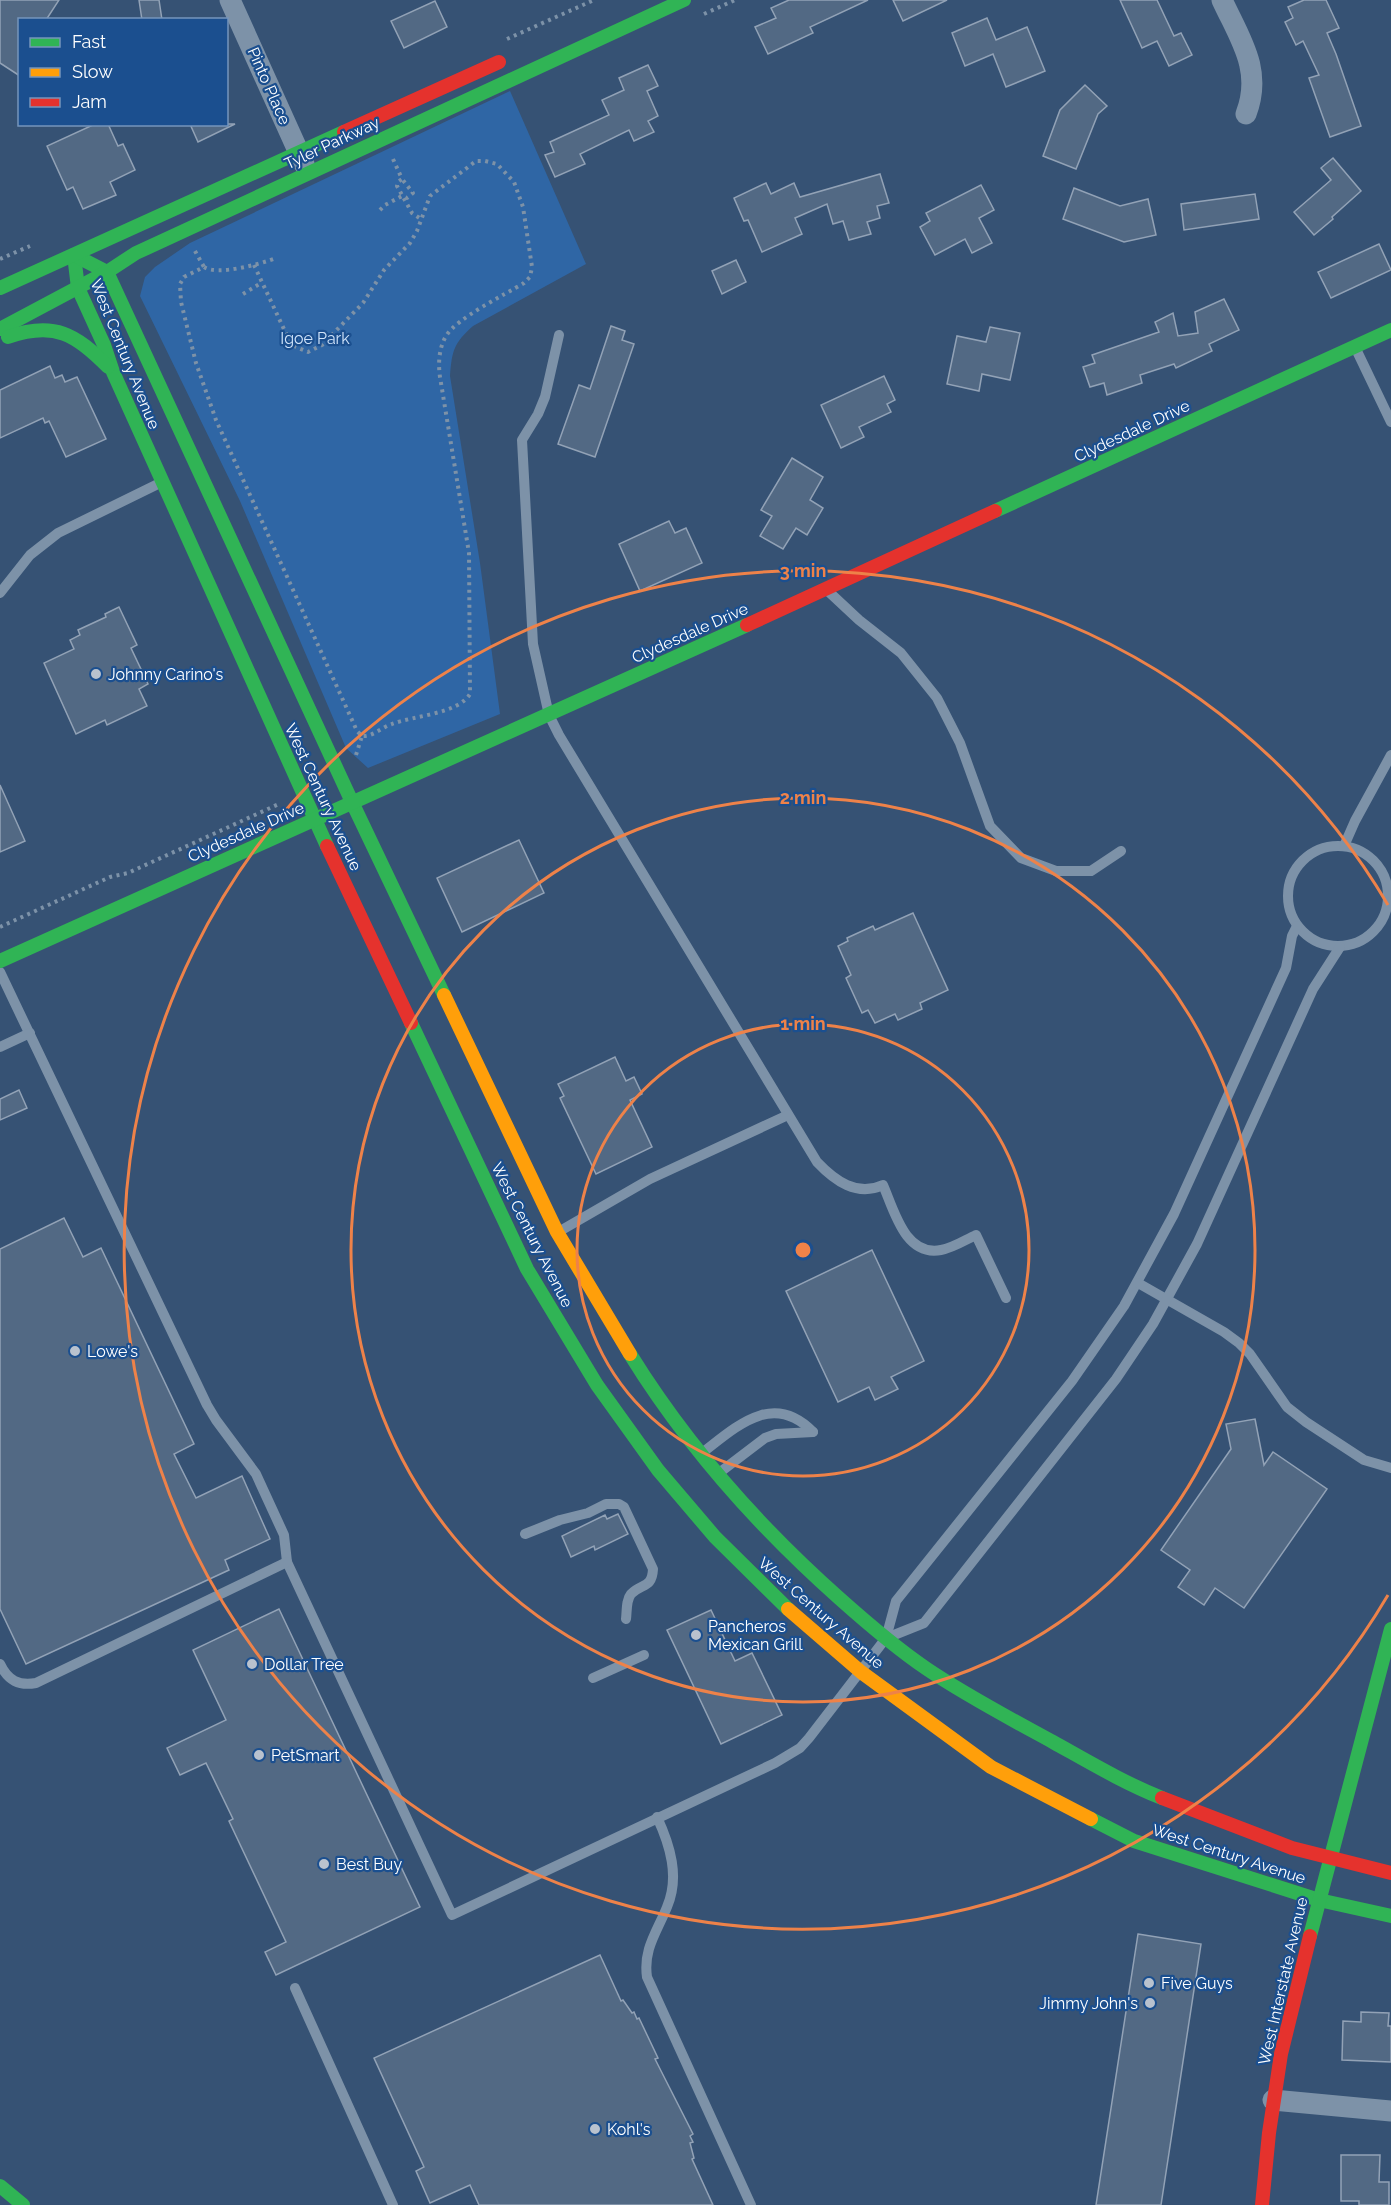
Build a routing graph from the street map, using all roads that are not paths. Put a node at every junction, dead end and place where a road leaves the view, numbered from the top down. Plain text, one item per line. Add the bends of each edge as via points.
1 (230, 0) edge
2 (684, 0) edge
3 (1222, 0) edge
4 (516, 54) dead end
5 (1246, 114) dead end
6 (299, 153) junction
7 (308, 172) junction
8 (74, 255) junction
9 (107, 272) junction
10 (0, 288) edge
11 (78, 288) junction
12 (0, 329) edge
13 (1391, 330) edge
14 (559, 335) dead end
15 (0, 340) edge
16 (1355, 346) junction
17 (113, 372) junction
18 (1391, 422) edge
19 (161, 482) junction
20 (826, 589) junction
21 (0, 593) edge
22 (549, 715) junction
23 (1391, 755) edge
24 (352, 802) junction
25 (314, 819) junction
26 (1344, 846) junction
27 (1121, 851) dead end
28 (1297, 926) junction
29 (1340, 947) junction
30 (0, 961) edge
31 (0, 972) edge
32 (30, 1033) junction
33 (0, 1047) edge
34 (788, 1115) junction
35 (557, 1232) junction
36 (1138, 1283) junction
37 (1006, 1298) dead end
38 (1168, 1299) junction
39 (700, 1455) junction
40 (1391, 1468) edge
41 (716, 1475) junction
42 (525, 1534) dead end
43 (287, 1562) junction
44 (627, 1619) dead end
45 (1391, 1629) edge
46 (886, 1638) junction
47 (644, 1655) dead end
48 (0, 1664) edge
49 (861, 1672) junction
50 (593, 1678) dead end
51 (657, 1817) junction
52 (1331, 1859) junction
53 (1391, 1873) edge
54 (1319, 1900) junction
55 (1391, 1916) edge
56 (295, 1988) dead end
57 (1273, 2100) junction
58 (1391, 2111) edge
59 (0, 2185) edge
60 (19, 2202) edge
61 (393, 2205) edge
62 (751, 2205) edge
63 (1263, 2205) edge

1 - 6 street, Pinto Place
2 - 7 main road, Tyler Parkway
3 - 5 street via 1252,73 1253,87
4 - 6 main road, Tyler Parkway
6 - 7 street, Pinto Place
6 - 8 main road, Tyler Parkway
7 - 9 main road, Tyler Parkway via 136,253
8 - 9 main road, West Century Avenue
8 - 10 main road, Tyler Parkway
8 - 11 main road, West Century Avenue
9 - 11 main road, Tyler Parkway
9 - 24 main road, West Century Avenue
11 - 12 main road, Tyler Parkway
11 - 17 main road, West Century Avenue
13 - 16 main road, Clydesdale Drive
14 - 22 lane via 545,397 522,440 533,644
15 - 17 main road via 31,329 56,330 81,341
16 - 18 lane
16 - 20 main road, Clydesdale Drive
17 - 19 main road, West Century Avenue
19 - 21 lane via 58,533 30,555
19 - 25 main road, West Century Avenue
20 - 22 main road, Clydesdale Drive
20 - 27 lane via 901,653 937,699 960,743 990,826 1021,858 1056,871 1091,871
22 - 24 main road, Clydesdale Drive
22 - 34 lane
23 - 26 lane
24 - 25 main road, Clydesdale Drive
24 - 35 main road, West Century Avenue
25 - 30 main road, Clydesdale Drive
25 - 49 main road, West Century Avenue via 527,1269 586,1369 658,1470 715,1537 783,1605
26 - 28 lane via 1312,852 1299,863 1287,894
26 - 29 lane via 1360,851 1384,874 1388,907 1370,935 1356,944
28 - 29 lane via 1323,945
28 - 36 lane via 1286,968 1174,1214
29 - 38 lane via 1313,989 1207,1224
31 - 32 lane
32 - 33 lane
32 - 43 lane via 207,1405 256,1474 284,1535
34 - 35 lane via 651,1179
34 - 37 lane via 811,1153 833,1177 861,1191 883,1185 904,1233 915,1245 940,1251 976,1235
35 - 39 main road, West Century Avenue via 632,1357
36 - 38 lane
36 - 46 lane via 1072,1381 896,1601
38 - 40 lane via 1239,1342 1282,1401 1306,1422 1364,1460
38 - 46 lane via 1116,1379 924,1623
39 - 41 main road, West Century Avenue
39 - 41 lane via 738,1425 759,1415 783,1413 813,1432 765,1438
41 - 46 main road, West Century Avenue via 797,1561
42 - 44 lane via 606,1504 624,1507 653,1569 648,1584 629,1598
43 - 48 lane via 36,1683 16,1683
43 - 51 lane via 452,1915
45 - 52 main road, West Interstate Avenue
46 - 49 lane
46 - 52 main road, West Century Avenue via 927,1669 1013,1721 1141,1790
47 - 50 lane
49 - 51 lane via 800,1748
49 - 54 main road, West Century Avenue via 991,1767 1134,1841
51 - 62 lane via 670,1848 673,1880 668,1906 648,1947 647,1977
52 - 53 main road, West Century Avenue
52 - 54 main road, West Interstate Avenue
54 - 55 main road, West Century Avenue
54 - 57 main road, West Interstate Avenue
56 - 61 lane
57 - 58 street
57 - 63 main road, West Interstate Avenue
59 - 60 main road

